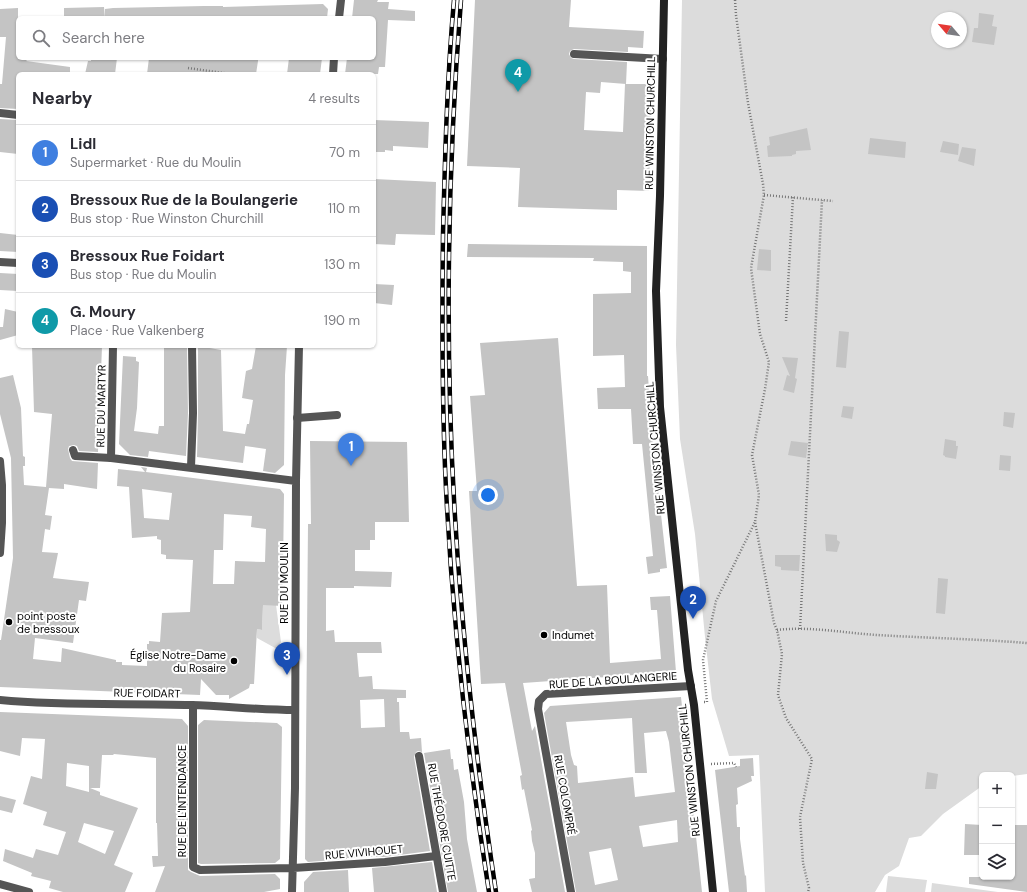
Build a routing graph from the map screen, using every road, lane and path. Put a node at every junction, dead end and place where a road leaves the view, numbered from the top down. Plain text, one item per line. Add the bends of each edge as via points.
1 (341, 0) edge
2 (664, 0) edge
3 (735, 0) edge
4 (339, 16) edge
5 (574, 54) dead end
6 (662, 59) junction
7 (334, 60) edge
8 (188, 68) dead end
9 (216, 72) edge
10 (333, 72) edge
11 (0, 113) edge
12 (16, 115) edge
13 (764, 195) junction
14 (792, 197) junction
15 (822, 200) junction
16 (833, 201) dead end
17 (0, 262) edge
18 (16, 263) edge
19 (786, 321) dead end
20 (113, 348) edge
21 (192, 348) edge
22 (299, 348) edge
23 (337, 415) dead end
24 (297, 418) junction
25 (73, 450) dead end
26 (111, 458) junction
27 (0, 461) edge
28 (191, 467) junction
29 (296, 481) junction
30 (755, 522) junction
31 (0, 553) edge
32 (800, 628) junction
33 (777, 630) junction
34 (1027, 642) edge
35 (691, 686) junction
36 (0, 700) edge
37 (539, 702) joint
38 (193, 705) junction
39 (694, 705) junction
40 (295, 710) junction
41 (419, 756) dead end
42 (714, 764) dead end
43 (736, 767) dead end
44 (436, 856) junction
45 (293, 868) junction
46 (0, 884) edge
47 (29, 892) edge
48 (292, 892) edge
49 (442, 892) edge
50 (571, 892) edge
51 (713, 892) edge
52 (808, 892) edge

1 - 4 street
2 - 6 main road, RUE WINSTON CHURCHILL
3 - 13 path via 748,103
5 - 6 street
6 - 35 main road, RUE WINSTON CHURCHILL via 656,291 660,407
7 - 10 street
8 - 9 path
11 - 12 street
13 - 14 path
13 - 30 path via 751,268 760,334 769,362 752,455 759,495
14 - 15 path
14 - 19 path
15 - 16 path
15 - 32 path
17 - 18 street
20 - 26 street, RUE DU MARTYR
21 - 28 street
22 - 24 street, RUE DU MOULIN
23 - 24 street
24 - 29 street, RUE DU MOULIN
25 - 26 street via 75,456
26 - 28 street, RUE DU MARTYR
27 - 31 street
28 - 29 street, RUE DU MARTYR
29 - 40 street, RUE DU MOULIN
30 - 33 path
30 - 39 path via 716,601 703,660 707,702
32 - 33 path
32 - 34 path via 878,635
33 - 52 path via 782,654 778,695 786,718 812,759 800,817
35 - 37 street, RUE DE LA BOULANGERIE via 546,694
35 - 39 main road, RUE WINSTON CHURCHILL
36 - 38 street, RUE FOIDART via 33,703
37 - 50 street, RUE COLOMPRÉ via 538,709
38 - 40 street, RUE FOIDART
38 - 45 street, RUE DE L'INTENDANCE via 193,867 200,870
39 - 51 main road, RUE WINSTON CHURCHILL
40 - 45 street, RUE DU MOULIN
41 - 44 street, RUE THÉODORE CUITTE
42 - 43 path via 734,763
44 - 45 street, RUE VIVIHOUET
44 - 49 street, RUE THÉODORE CUITTE
45 - 48 street, RUE DU MOULIN
46 - 47 street

